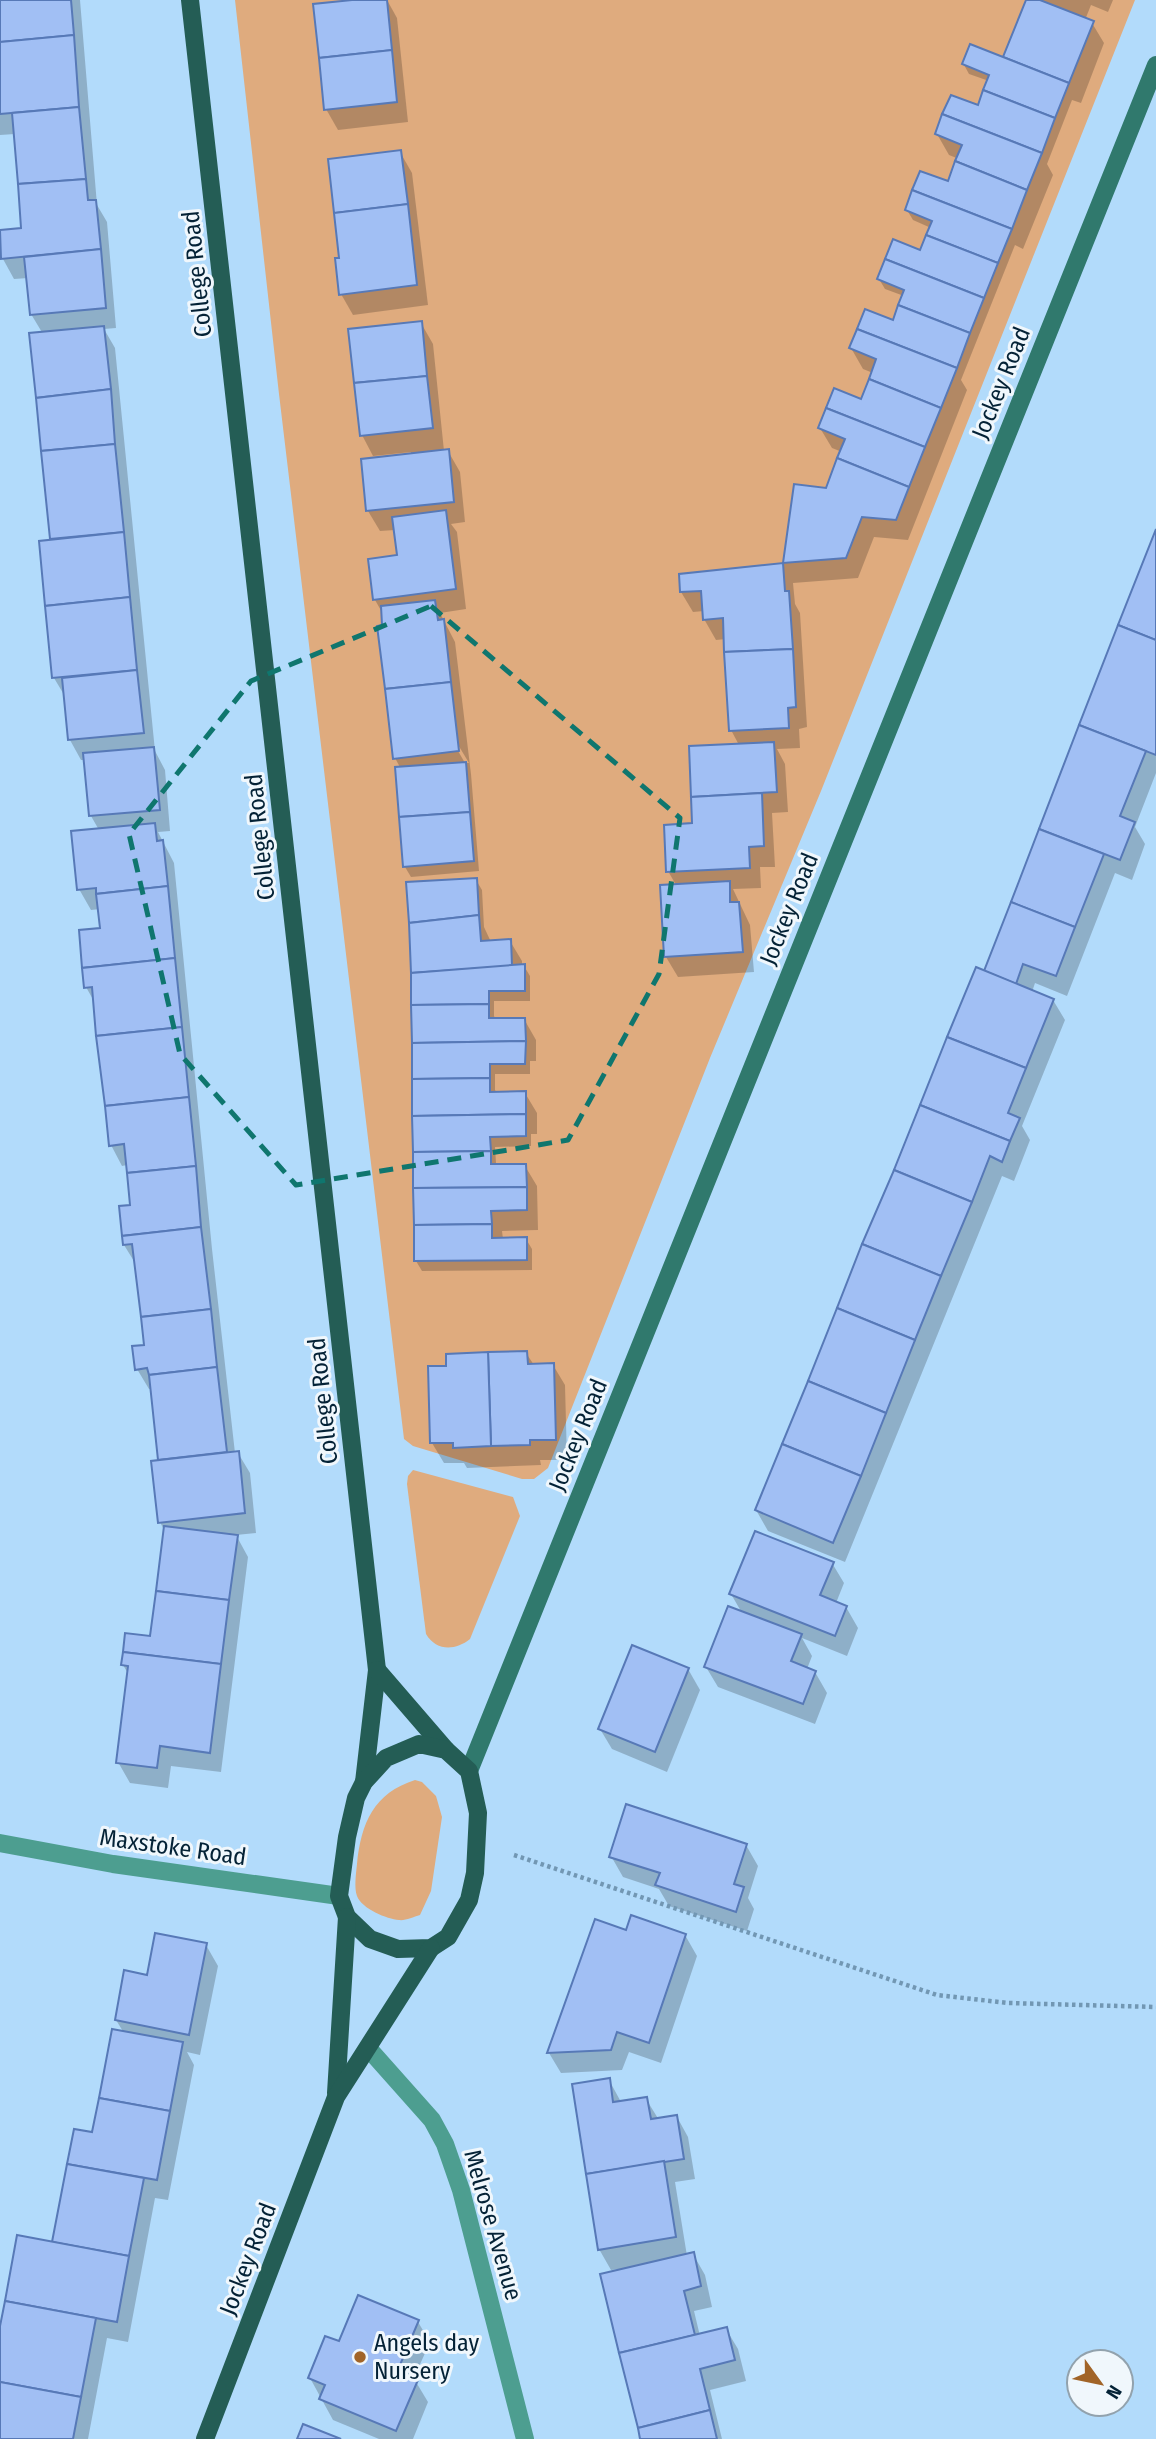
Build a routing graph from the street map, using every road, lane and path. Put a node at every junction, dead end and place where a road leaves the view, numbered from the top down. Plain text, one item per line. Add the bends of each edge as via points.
1 (190, 0) edge
2 (1156, 65) edge
3 (377, 1670) junction
4 (446, 1750) junction
5 (469, 1771) junction
6 (364, 1782) junction
7 (0, 1843) edge
8 (510, 1853) dead end
9 (339, 1896) junction
10 (347, 1917) junction
11 (431, 1948) junction
12 (1156, 2007) edge
13 (368, 2048) junction
14 (336, 2097) junction
15 (205, 2439) edge
16 (526, 2439) edge

1 - 3 main road, College Road
2 - 5 main road, Jockey Road
3 - 4 main road
3 - 6 main road, College Road
4 - 5 main road
4 - 6 main road via 419,1744 386,1758
5 - 11 main road via 478,1813 475,1873 469,1900 448,1937
6 - 9 main road via 347,1837
7 - 9 street, Maxstoke Road
8 - 12 path via 937,1995 1008,2003
9 - 10 main road
10 - 11 main road via 370,1939 398,1949
10 - 14 main road, Jockey Road
11 - 13 main road, Jockey Road
13 - 14 main road, Jockey Road
13 - 16 street, Melrose Avenue via 432,2120 445,2144
14 - 15 main road, Jockey Road

